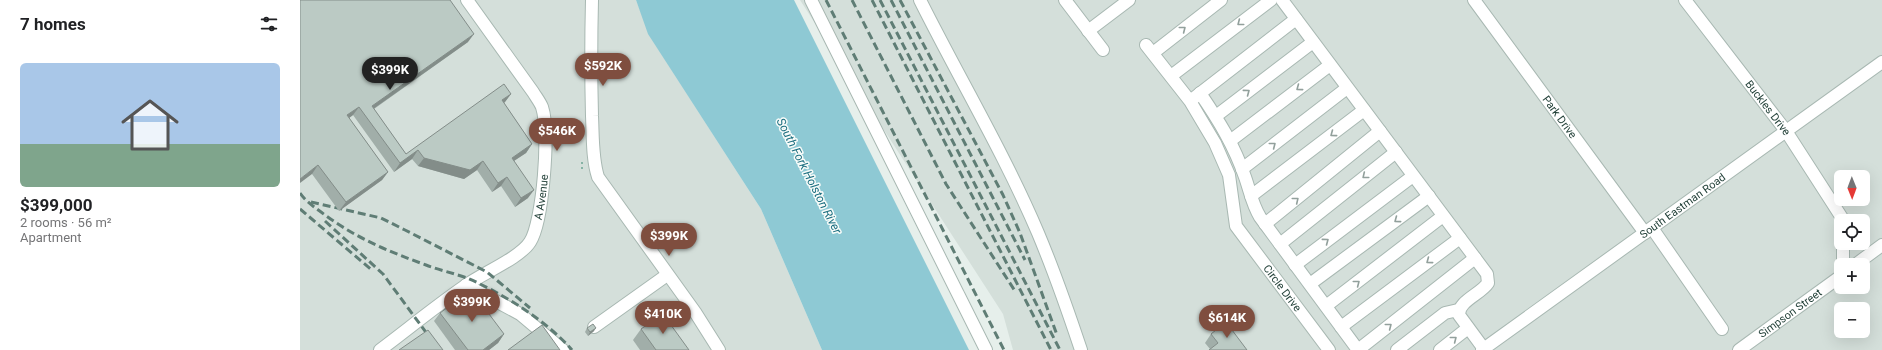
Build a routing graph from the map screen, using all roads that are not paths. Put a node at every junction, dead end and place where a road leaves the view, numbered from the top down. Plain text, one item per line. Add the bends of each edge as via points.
1 (467, 0) edge
2 (592, 0) edge
3 (811, 0) edge
4 (920, 0) edge
5 (1065, 0) edge
6 (1129, 0) edge
7 (1221, 0) edge
8 (1282, 0) edge
9 (1474, 0) edge
10 (1685, 0) edge
11 (1265, 2) edge
12 (1296, 19) junction
13 (1088, 31) junction
14 (1313, 42) junction
15 (1103, 50) dead end
16 (1882, 62) edge
17 (1330, 65) junction
18 (1171, 76) junction
19 (1348, 88) junction
20 (1200, 93) junction
21 (1190, 101) junction
22 (1364, 110) junction
23 (1216, 116) junction
24 (1380, 131) junction
25 (1786, 131) junction
26 (1230, 141) junction
27 (1396, 152) junction
28 (1242, 169) junction
29 (1413, 176) junction
30 (1251, 196) junction
31 (1429, 196) junction
32 (1839, 214) edge
33 (1443, 216) junction
34 (1265, 224) junction
35 (1648, 230) junction
36 (1460, 238) junction
37 (1280, 244) junction
38 (1882, 245) edge
39 (1475, 258) junction
40 (1864, 258) edge
41 (1295, 265) junction
42 (667, 275) junction
43 (1834, 281) edge
44 (1310, 284) junction
45 (466, 285) junction
46 (1326, 306) junction
47 (1458, 310) junction
48 (594, 327) edge
49 (1341, 327) junction
50 (1468, 328) junction
51 (1722, 329) dead end
52 (1483, 349) edge
53 (380, 350) edge
54 (563, 350) edge
55 (719, 350) edge
56 (986, 350) edge
57 (1081, 350) edge
58 (1329, 350) edge
59 (1358, 350) edge
60 (1397, 350) edge
61 (1440, 350) edge
62 (1739, 350) edge

1 - 45 street, A Avenue via 542,107 546,148 542,189 535,230 530,243 521,252
2 - 42 street via 590,59 595,166 603,186
3 - 56 street
4 - 57 street via 1026,206 1064,299
5 - 13 street
6 - 13 street
18 -> 7 street via 1150,49
8 - 12 street
9 - 35 street, Park Drive
10 - 25 street, Buckles Drive
11 -> 18 street
12 - 14 street
12 - 20 street
13 - 15 street
14 - 17 street
23 -> 14 street
16 - 25 street, South Eastman Road
17 - 19 street
17 -> 26 street
18 - 21 street
19 - 22 street
28 -> 19 street
20 - 21 street
20 - 23 street
21 - 58 street, Circle Drive via 1215,143 1229,175 1236,226
22 - 24 street
22 -> 30 street
23 - 26 street
24 - 27 street
34 -> 24 street
25 - 32 street, Buckles Drive
25 - 35 street, South Eastman Road
26 - 28 street
27 - 29 street
27 -> 37 street
28 - 30 street
29 - 31 street
41 -> 29 street
30 - 34 street via 1253,205
31 - 33 street
31 -> 44 street
33 - 36 street
46 -> 33 street
34 - 37 street
35 - 51 street, Park Drive
35 - 52 street, South Eastman Road
36 - 39 street
36 -> 49 street
37 - 41 street
38 - 40 street
39 - 47 street via 1487,274 1488,283
59 -> 39 street
41 - 44 street
42 - 48 street
42 - 55 street
43 - 62 street, Simpson Street
44 - 46 street
45 - 53 street, A Avenue
45 - 54 street via 520,314
46 - 49 street
47 - 50 street via 1458,315
47 - 60 street via 1445,313
49 - 59 street
50 - 52 street
61 -> 50 street

